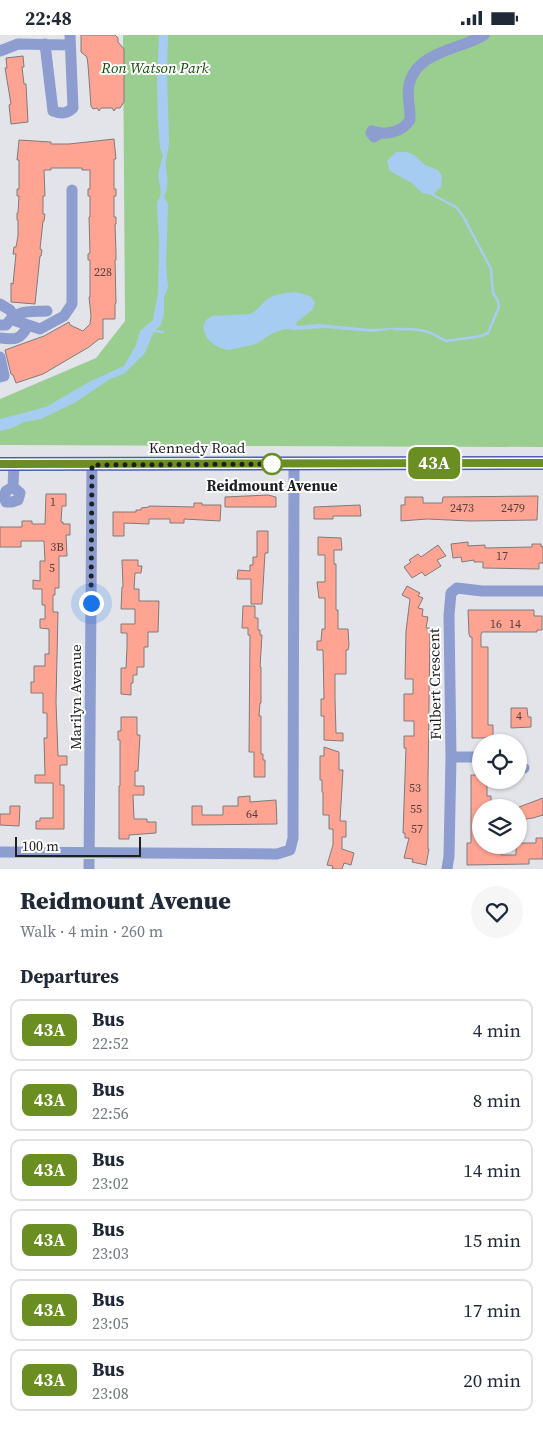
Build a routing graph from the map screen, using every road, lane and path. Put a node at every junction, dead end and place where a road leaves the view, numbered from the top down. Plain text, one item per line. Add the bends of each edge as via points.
1 (484, 35) edge
2 (17, 39) edge
3 (70, 40) edge
4 (45, 44) junction
5 (0, 51) edge
6 (380, 133) dead end
7 (72, 190) dead end
8 (0, 303) edge
9 (47, 311) dead end
10 (13, 316) junction
11 (28, 325) junction
12 (0, 326) edge
13 (0, 338) edge
14 (0, 357) edge
15 (0, 377) edge
16 (543, 463) edge
17 (7, 464) edge
18 (294, 464) junction
19 (92, 465) junction
20 (14, 487) dead end
21 (543, 591) edge
22 (451, 757) junction
23 (472, 757) edge
24 (0, 852) edge
25 (90, 852) junction
26 (89, 869) edge
27 (447, 869) edge

1 - 6 street via 442,52 420,66 408,85 410,120 397,131
2 - 4 street
2 - 5 street
3 - 4 street
3 - 4 street via 73,109 62,114 53,111
7 - 11 street via 72,304 64,316 40,329
8 - 10 street
9 - 10 street
10 - 11 street via 16,321
10 - 12 street via 6,325
11 - 13 street via 24,334 17,338
14 - 15 street via 4,376
16 - 18 main road, Kennedy Road
17 - 19 main road, Kennedy Road
17 - 20 street
18 - 19 main road, Kennedy Road
18 - 25 street via 293,838 290,851 277,854
19 - 25 street, Marilyn Avenue
21 - 22 street, Fulbert Crescent via 457,588 451,593
22 - 23 street
22 - 27 street, Fulbert Crescent
24 - 25 street
25 - 26 street, Marilyn Avenue

